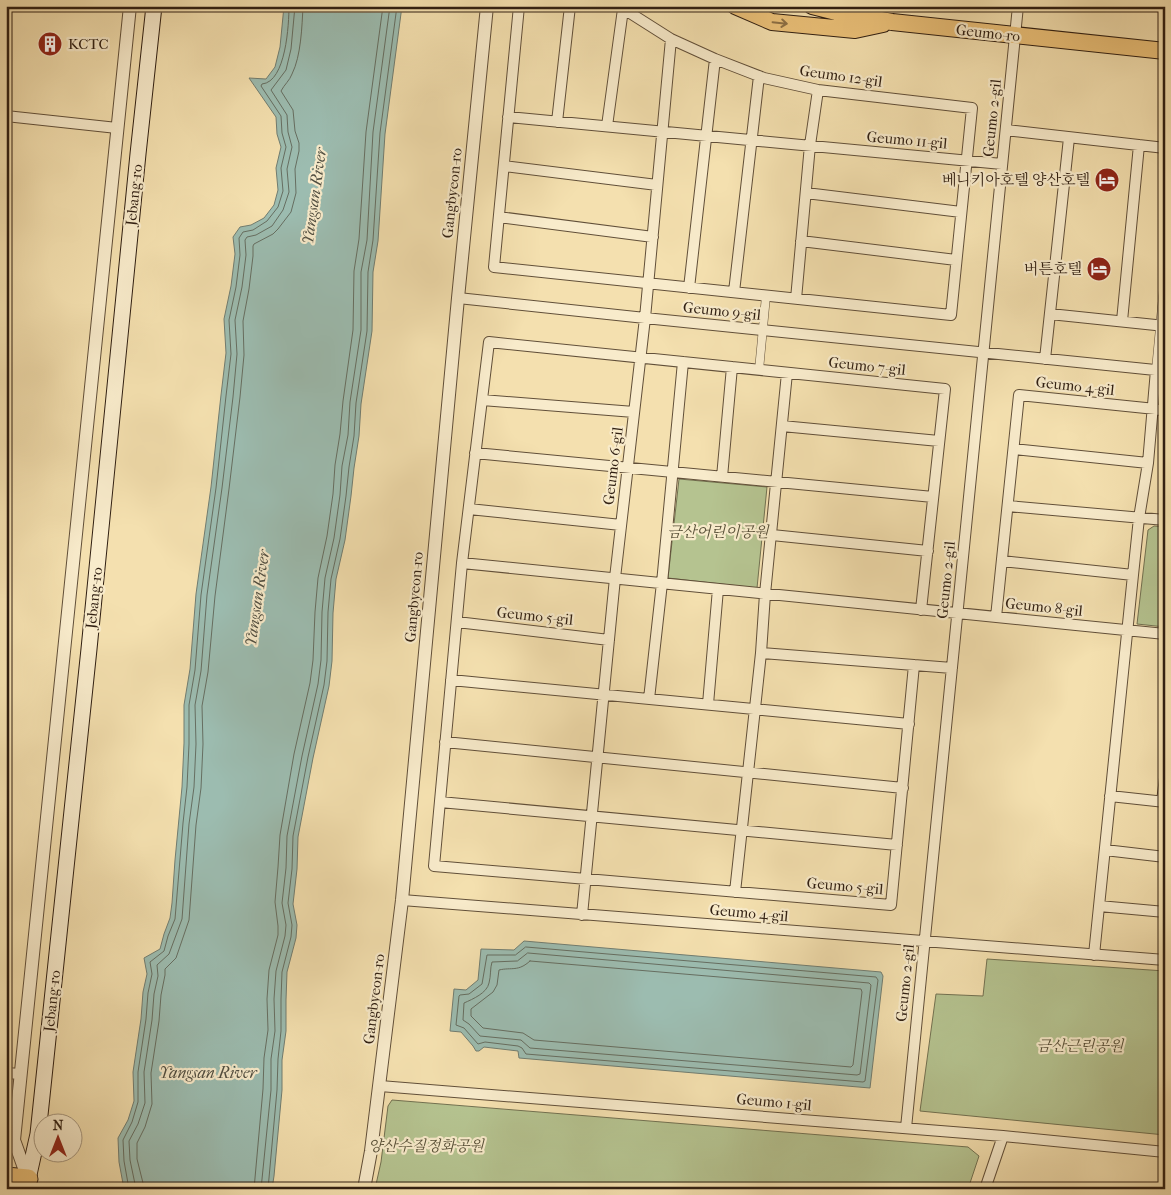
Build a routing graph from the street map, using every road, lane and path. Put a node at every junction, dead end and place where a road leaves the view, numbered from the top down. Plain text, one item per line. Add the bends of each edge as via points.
1 (130, 6) edge
2 (154, 6) edge
3 (487, 6) edge
4 (519, 6) edge
5 (570, 6) edge
6 (735, 6) edge
7 (812, 6) edge
8 (849, 6) edge
9 (1018, 6) edge
10 (621, 8) edge
11 (892, 22) junction
12 (1015, 35) junction
13 (671, 39) junction
14 (1165, 51) edge
15 (715, 59) junction
16 (759, 76) junction
17 (818, 90) junction
18 (6, 116) edge
19 (508, 117) junction
20 (557, 122) junction
21 (607, 126) junction
22 (117, 128) junction
23 (1006, 130) junction
24 (662, 132) junction
25 (707, 136) junction
26 (1068, 138) junction
27 (752, 140) junction
28 (810, 145) junction
29 (1139, 145) junction
30 (1165, 148) edge
31 (967, 160) junction
32 (1002, 164) junction
33 (504, 166) junction
34 (657, 185) junction
35 (806, 193) junction
36 (961, 212) junction
37 (499, 217) junction
38 (653, 237) junction
39 (801, 241) junction
40 (956, 260) junction
41 (1165, 274) edge
42 (648, 283) junction
43 (689, 288) junction
44 (734, 292) junction
45 (766, 296) junction
46 (458, 298) junction
47 (796, 299) junction
48 (1050, 314) junction
49 (645, 318) junction
50 (1122, 321) junction
51 (1162, 326) edge
52 (763, 330) junction
53 (984, 353) junction
54 (641, 358) junction
55 (1045, 359) junction
56 (683, 362) junction
57 (732, 367) junction
58 (759, 370) junction
59 (1160, 371) edge
60 (787, 372) junction
61 (482, 400) junction
62 (1153, 409) junction
63 (1165, 410) edge
64 (634, 412) junction
65 (782, 426) junction
66 (939, 441) junction
67 (1014, 449) junction
68 (475, 453) junction
69 (1148, 463) junction
70 (628, 468) junction
71 (673, 472) junction
72 (722, 477) junction
73 (777, 482) junction
74 (934, 497) junction
75 (1008, 506) junction
76 (469, 509) junction
77 (1139, 518) junction
78 (1165, 520) edge
79 (622, 525) junction
80 (772, 535) junction
81 (928, 551) junction
82 (1002, 561) junction
83 (462, 563) junction
84 (1133, 575) junction
85 (615, 578) junction
86 (662, 583) junction
87 (718, 589) junction
88 (765, 594) junction
89 (921, 610) junction
90 (958, 613) junction
91 (996, 617) junction
92 (456, 622) junction
93 (1127, 631) junction
94 (1165, 634) edge
95 (609, 640) junction
96 (761, 653) junction
97 (914, 664) junction
98 (952, 668) junction
99 (451, 680) junction
100 (604, 694) junction
101 (649, 699) junction
102 (708, 704) junction
103 (755, 709) junction
104 (909, 724) junction
105 (445, 742) junction
106 (598, 757) junction
107 (748, 772) junction
108 (1165, 778) edge
109 (903, 788) junction
110 (1110, 796) junction
111 (440, 802) junction
112 (1164, 802) edge
113 (592, 816) junction
114 (741, 830) junction
115 (897, 845) junction
116 (1104, 850) junction
117 (1165, 857) edge
118 (585, 879) junction
119 (735, 892) junction
120 (402, 900) junction
121 (1099, 906) junction
122 (1165, 912) edge
123 (582, 915) junction
124 (925, 942) junction
125 (1094, 955) junction
126 (1165, 960) edge
127 (6, 1073) edge
128 (21, 1074) junction
129 (380, 1086) junction
130 (906, 1128) junction
131 (1003, 1136) junction
132 (1165, 1152) edge
133 (6, 1177) edge
134 (25, 1185) edge
135 (364, 1189) edge
136 (985, 1189) edge

1 - 22 street
2 - 134 main road, Jebang-ro via 38,1134
3 - 46 street, Gangbyeon-ro
4 - 19 street, Geumo 12-gil
5 - 20 street
6 -> 11 main road via 772,22 855,30
7 - 11 main road, Geumo-ro
8 - 11 main road
9 - 12 street, Geumo 2-gil
10 - 13 street, Geumo 12-gil
10 - 21 street
11 - 12 main road, Geumo-ro
12 - 14 main road, Geumo-ro
12 - 23 street, Geumo 2-gil
13 - 15 street, Geumo 12-gil
13 - 24 street
15 - 16 street, Geumo 12-gil
15 - 25 street
16 - 17 street, Geumo 12-gil
16 - 27 street
17 - 28 street
17 - 31 street, Geumo 12-gil via 972,108
18 - 22 street
19 - 20 street, Geumo 11-gil
19 - 33 street, Geumo 12-gil
20 - 21 street, Geumo 11-gil
21 - 24 street, Geumo 11-gil
22 - 128 street
23 - 26 street
23 - 32 street, Geumo 2-gil
24 - 25 street, Geumo 11-gil
24 - 34 street
25 - 27 street, Geumo 11-gil
25 - 43 street
26 - 29 street
26 - 48 street
27 - 28 street, Geumo 11-gil
27 - 44 street
28 - 31 street, Geumo 11-gil
28 - 35 street
29 - 30 street
29 - 50 street
31 - 32 street, Geumo 11-gil
31 - 36 street, Geumo 12-gil
32 - 53 street, Geumo 2-gil
33 - 34 street
33 - 37 street, Geumo 12-gil
34 - 38 street
35 - 36 street
35 - 39 street
36 - 40 street, Geumo 12-gil
37 - 38 street
37 - 42 street, Geumo 12-gil via 494,267
38 - 42 street
39 - 40 street
39 - 47 street
40 - 47 street, Geumo 12-gil via 951,315
41 - 51 street
42 - 43 street, Geumo 12-gil
42 - 49 street, Geumo 6-gil
43 - 44 street, Geumo 12-gil
44 - 45 street, Geumo 12-gil
45 - 47 street, Geumo 12-gil
45 - 52 street
46 - 49 street, Geumo 9-gil
46 - 120 street, Gangbyeon-ro
48 - 50 street
48 - 55 street
49 - 52 street, Geumo 9-gil
49 - 54 street, Geumo 6-gil
50 - 51 street
51 - 59 street
52 - 53 street, Geumo 9-gil
52 - 58 street
53 - 55 street, Geumo 9-gil
53 - 90 street, Geumo 2-gil
54 - 56 street, Geumo 7-gil
54 - 61 street, Geumo 7-gil via 489,342
54 - 64 street, Geumo 6-gil
55 - 59 street, Geumo 9-gil
56 - 57 street, Geumo 7-gil
56 - 71 street
57 - 58 street, Geumo 7-gil
57 - 72 street
58 - 60 street, Geumo 7-gil
59 - 62 street
60 - 65 street
60 - 66 street, Geumo 7-gil via 945,389
61 - 64 street
61 - 68 street, Geumo 7-gil
62 - 63 street, Geumo 4-gil
62 - 67 street, Geumo 4-gil via 1019,395
62 - 69 street
64 - 70 street, Geumo 6-gil
65 - 66 street
65 - 73 street
66 - 74 street, Geumo 7-gil
67 - 69 street
67 - 75 street, Geumo 4-gil
68 - 70 street
68 - 76 street, Geumo 7-gil
69 - 77 street
70 - 71 street
70 - 79 street, Geumo 6-gil
71 - 72 street
71 - 86 street
72 - 73 street
73 - 74 street
73 - 80 street
74 - 81 street, Geumo 7-gil
75 - 77 street
75 - 82 street, Geumo 4-gil
76 - 79 street
76 - 83 street, Geumo 7-gil
77 - 78 street
77 - 84 street
79 - 85 street, Geumo 6-gil
80 - 81 street
80 - 88 street
81 - 89 street, Geumo 7-gil
82 - 84 street
82 - 91 street, Geumo 4-gil
83 - 85 street
83 - 92 street, Geumo 5-gil
84 - 93 street
85 - 86 street
85 - 95 street
86 - 87 street
86 - 101 street
87 - 88 street
87 - 102 street
88 - 89 street
88 - 96 street
89 - 90 street
90 - 91 street, Geumo 8-gil
90 - 98 street, Geumo 2-gil
91 - 93 street, Geumo 8-gil
92 - 95 street, Geumo 5-gil
92 - 99 street, Geumo 5-gil
93 - 94 street, Geumo 8-gil
93 - 110 street
95 - 100 street
96 - 97 street
96 - 103 street
97 - 98 street
97 - 104 street, Geumo 5-gil
98 - 124 street, Geumo 2-gil
99 - 100 street
99 - 105 street, Geumo 5-gil
100 - 101 street
100 - 106 street
101 - 102 street
102 - 103 street
103 - 104 street
103 - 107 street
104 - 109 street, Geumo 5-gil
105 - 106 street
105 - 111 street, Geumo 5-gil
106 - 107 street
106 - 113 street
107 - 109 street
107 - 114 street
108 - 112 street
109 - 115 street, Geumo 5-gil
110 - 112 street
110 - 116 street
111 - 113 street
111 - 118 street, Geumo 5-gil via 434,866
113 - 114 street
113 - 118 street
114 - 115 street
114 - 119 street
115 - 119 street, Geumo 5-gil via 892,905
116 - 117 street
116 - 121 street
118 - 119 street, Geumo 5-gil
118 - 123 street
120 - 123 street, Geumo 4-gil
120 - 129 street, Gangbyeon-ro
121 - 122 street
121 - 125 street
123 - 124 street, Geumo 4-gil
124 - 125 street, Geumo 4-gil
124 - 130 street, Geumo 2-gil
125 - 126 street, Geumo 4-gil
127 - 128 street
128 - 134 street via 14,1140
129 - 130 street, Geumo 1-gil
129 - 135 street, Gangbyeon-ro
130 - 131 street, Geumo 1-gil
131 - 132 street, Geumo 1-gil
131 - 136 street
133 - 134 highway

